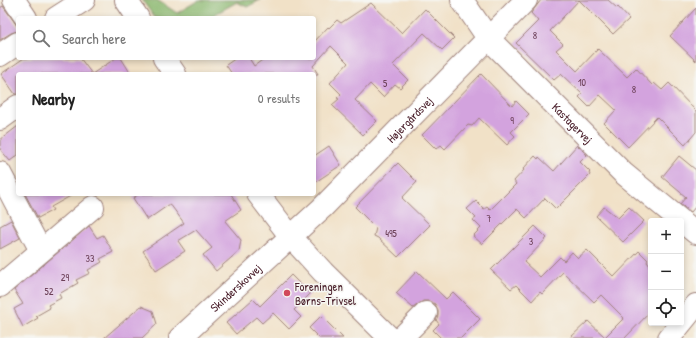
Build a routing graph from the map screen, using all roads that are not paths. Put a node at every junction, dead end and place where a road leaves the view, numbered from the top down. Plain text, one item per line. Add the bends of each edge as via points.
1 (14, 0) edge
2 (84, 0) edge
3 (126, 0) edge
4 (462, 0) edge
5 (526, 0) edge
6 (25, 16) edge
7 (59, 16) edge
8 (137, 16) edge
9 (488, 38) junction
10 (16, 44) edge
11 (0, 55) edge
12 (165, 60) edge
13 (174, 72) edge
14 (16, 107) edge
15 (0, 119) edge
16 (6, 182) edge
17 (260, 196) edge
18 (93, 207) dead end
19 (687, 226) edge
20 (291, 237) junction
21 (41, 251) junction
22 (0, 286) edge
23 (696, 305) edge
24 (426, 313) dead end
25 (180, 338) edge
26 (390, 338) edge
27 (401, 338) edge
28 (669, 338) edge

1 - 6 street
2 - 7 street
3 - 8 street
4 - 9 street, Kastagervej
5 - 9 street, Højergårdsvej
9 - 19 street, Kastagervej via 623,173
9 - 20 street, Højergårdsvej
10 - 11 street
12 - 13 street
14 - 15 street
16 - 21 street
17 - 20 street
18 - 21 street
20 - 25 street, Skinderskovvej
20 - 26 street
21 - 22 street
23 - 28 street
24 - 27 street

